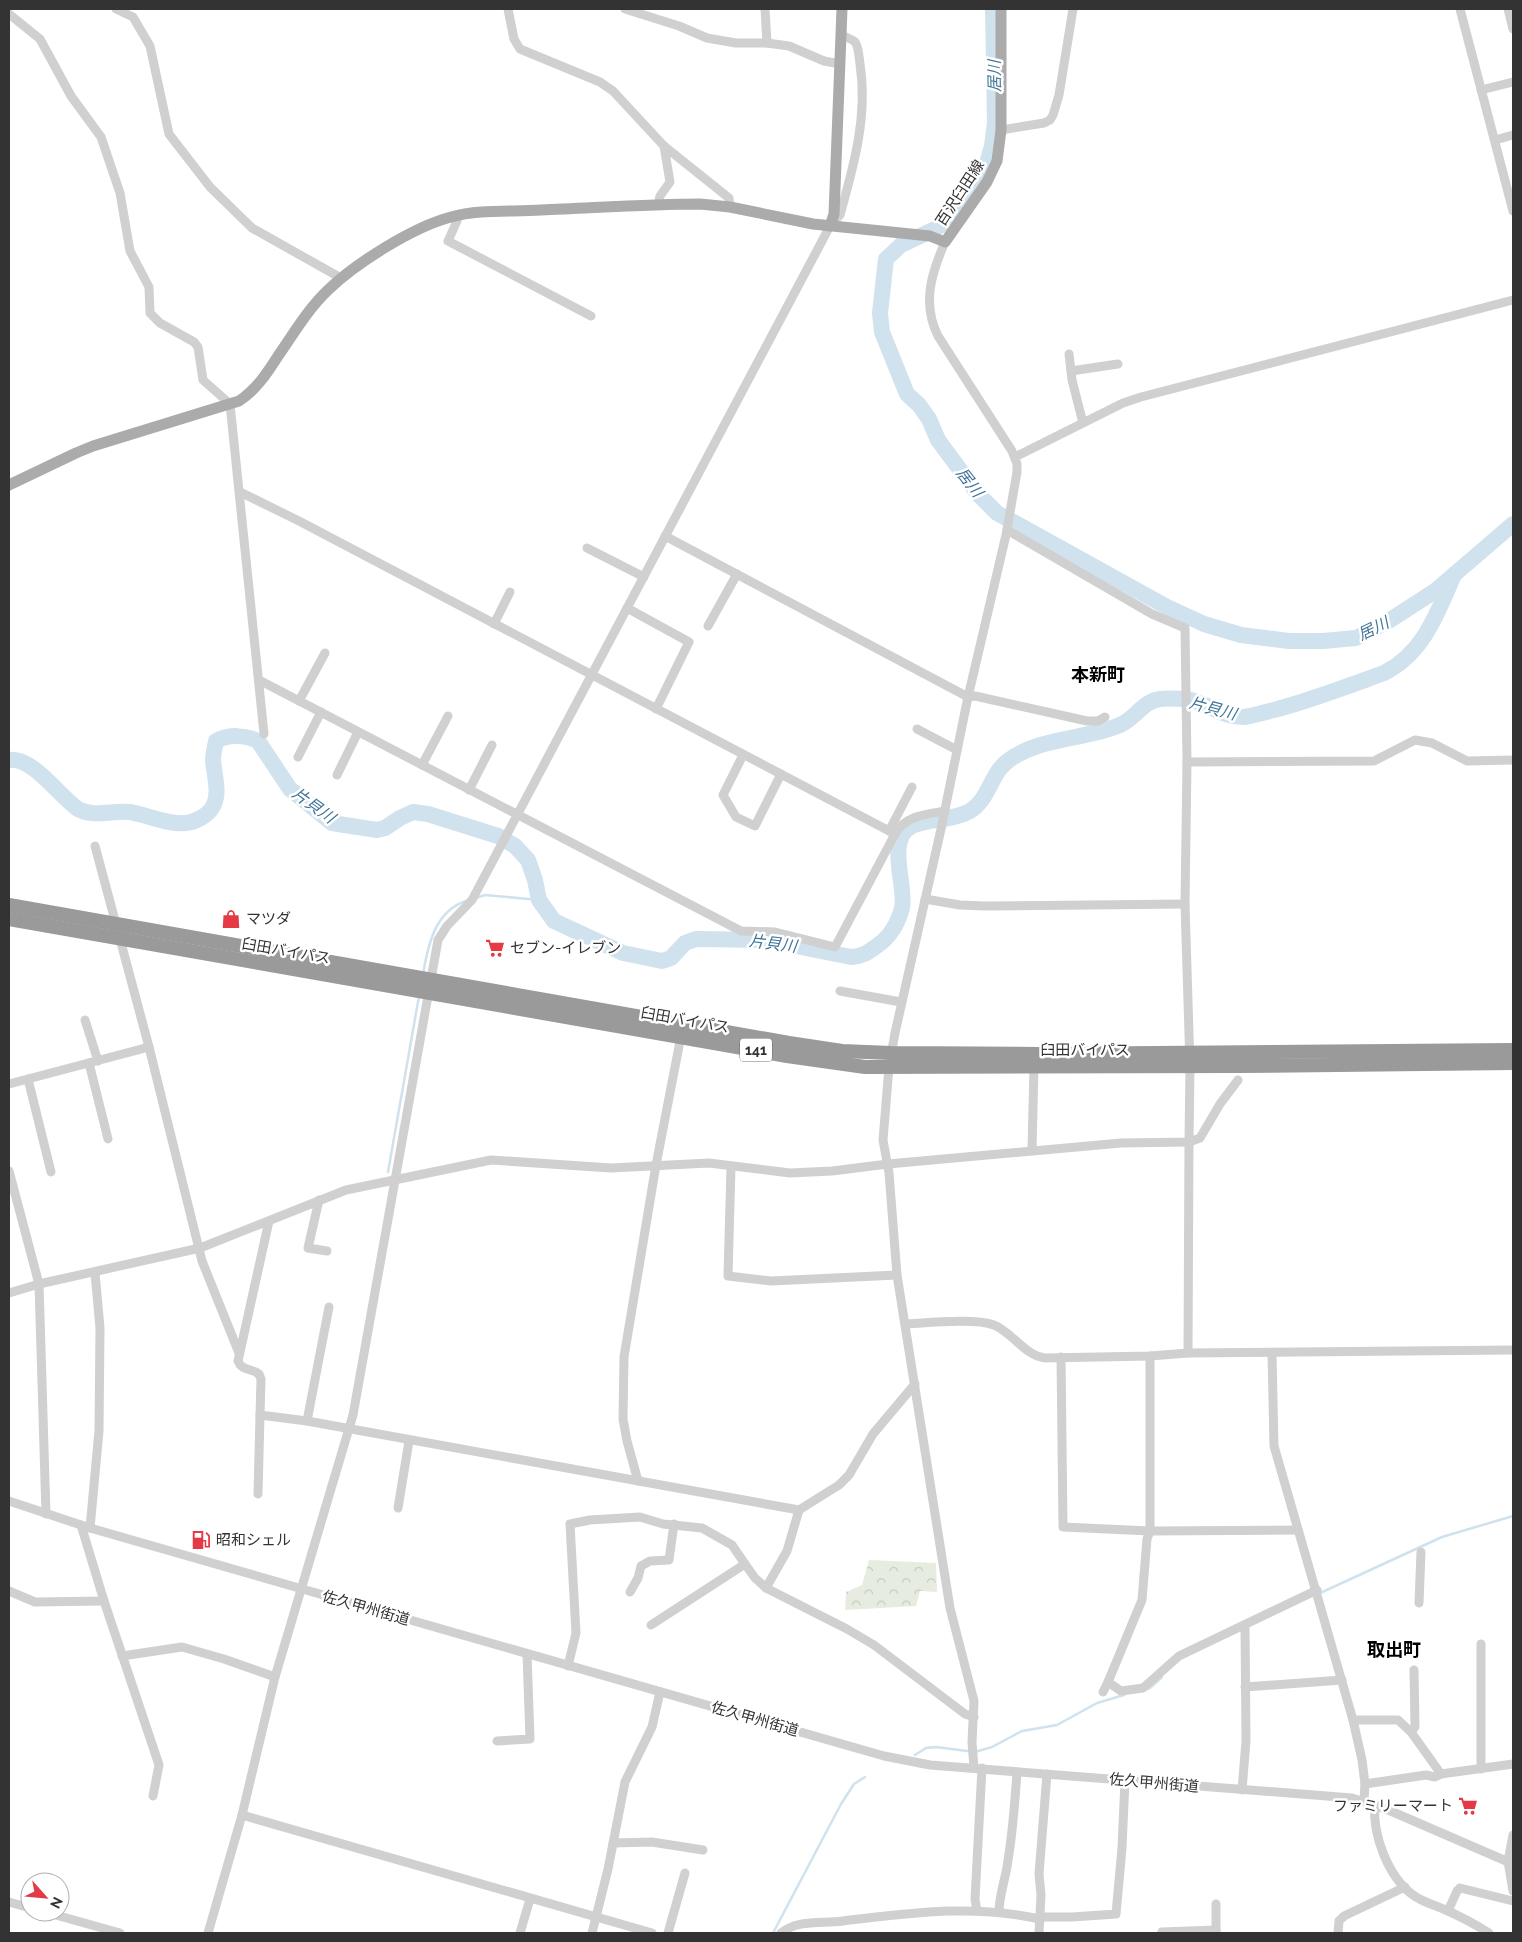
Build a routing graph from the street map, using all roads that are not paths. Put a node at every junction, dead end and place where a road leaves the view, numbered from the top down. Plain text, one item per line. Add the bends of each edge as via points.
1 (116, 9) edge
2 (508, 9) edge
3 (625, 9) edge
4 (765, 9) edge
5 (842, 9) edge
6 (1000, 9) edge
7 (1073, 9) edge
8 (1460, 9) edge
9 (1508, 9) edge
10 (9, 14) edge
11 (1513, 29) edge
12 (841, 35) junction
13 (767, 43) junction
14 (840, 64) junction
15 (1513, 82) edge
16 (1481, 90) junction
17 (1001, 130) junction
18 (1513, 135) edge
19 (1495, 140) junction
20 (664, 146) junction
21 (658, 205) junction
22 (730, 207) junction
23 (1513, 211) edge
24 (458, 215) junction
25 (831, 221) junction
26 (945, 242) junction
27 (341, 278) junction
28 (1513, 300) edge
29 (591, 316) dead end
30 (1069, 354) dead end
31 (1118, 364) dead end
32 (1071, 371) junction
33 (230, 404) junction
34 (1083, 423) junction
35 (1015, 457) junction
36 (9, 485) edge
37 (240, 492) junction
38 (1008, 528) junction
39 (665, 536) junction
40 (587, 548) dead end
41 (737, 574) junction
42 (644, 577) junction
43 (510, 592) dead end
44 (627, 608) junction
45 (494, 624) junction
46 (708, 626) dead end
47 (326, 653) dead end
48 (592, 676) junction
49 (259, 680) junction
50 (968, 697) junction
51 (299, 701) junction
52 (656, 709) junction
53 (321, 712) junction
54 (448, 716) dead end
55 (1105, 718) dead end
56 (917, 729) dead end
57 (358, 732) junction
58 (264, 734) dead end
59 (492, 745) dead end
60 (957, 750) junction
61 (743, 755) junction
62 (298, 757) dead end
63 (1513, 760) edge
64 (1187, 762) junction
65 (422, 765) junction
66 (782, 774) junction
67 (337, 775) dead end
68 (912, 787) dead end
69 (469, 790) junction
70 (945, 812) junction
71 (518, 816) junction
72 (892, 833) junction
73 (95, 846) dead end
74 (925, 900) junction
75 (1185, 904) junction
76 (9, 905) edge
77 (9, 919) edge
78 (116, 924) junction
79 (120, 939) junction
80 (430, 985) junction
81 (840, 991) dead end
82 (901, 1002) junction
83 (85, 1020) dead end
84 (681, 1036) junction
85 (149, 1047) junction
86 (1513, 1050) edge
87 (1190, 1059) junction
88 (890, 1060) junction
89 (93, 1062) junction
90 (1513, 1063) edge
91 (1034, 1066) junction
92 (28, 1079) junction
93 (1238, 1080) dead end
94 (9, 1084) edge
95 (108, 1139) dead end
96 (1189, 1142) junction
97 (1032, 1150) junction
98 (888, 1164) junction
99 (656, 1165) junction
100 (731, 1167) junction
101 (9, 1171) edge
102 (52, 1172) dead end
103 (395, 1180) junction
104 (319, 1200) junction
105 (269, 1221) junction
106 (200, 1248) junction
107 (327, 1251) dead end
108 (95, 1273) junction
109 (897, 1276) junction
110 (39, 1284) junction
111 (9, 1293) edge
112 (329, 1307) dead end
113 (905, 1324) junction
114 (1513, 1350) edge
115 (1188, 1353) junction
116 (239, 1354) junction
117 (1272, 1354) junction
118 (1150, 1356) junction
119 (1061, 1357) junction
120 (915, 1384) junction
121 (260, 1415) junction
122 (307, 1421) junction
123 (349, 1430) junction
124 (409, 1441) junction
125 (638, 1482) junction
126 (258, 1494) dead end
127 (9, 1500) edge
128 (398, 1508) dead end
129 (799, 1510) junction
130 (46, 1514) junction
131 (674, 1524) junction
132 (81, 1525) junction
133 (90, 1528) junction
134 (1298, 1530) junction
135 (1150, 1531) junction
136 (1421, 1552) dead end
137 (745, 1564) junction
138 (766, 1588) junction
139 (301, 1589) junction
140 (9, 1591) edge
141 (630, 1592) dead end
142 (1317, 1593) junction
143 (104, 1601) junction
144 (1420, 1603) dead end
145 (651, 1624) dead end
146 (1246, 1627) junction
147 (1481, 1644) dead end
148 (527, 1654) junction
149 (122, 1656) junction
150 (568, 1666) junction
151 (1414, 1670) dead end
152 (275, 1677) junction
153 (1342, 1680) junction
154 (1108, 1682) junction
155 (1245, 1687) junction
156 (660, 1692) junction
157 (1103, 1692) dead end
158 (974, 1717) junction
159 (1353, 1720) junction
160 (1411, 1732) junction
161 (497, 1741) dead end
162 (1513, 1764) edge
163 (978, 1768) junction
164 (1481, 1769) junction
165 (1017, 1772) junction
166 (1047, 1774) junction
167 (1442, 1774) junction
168 (1125, 1780) junction
169 (1365, 1784) junction
170 (1242, 1790) junction
171 (153, 1796) dead end
172 (1364, 1800) junction
173 (1375, 1804) junction
174 (242, 1815) junction
175 (1513, 1835) edge
176 (613, 1843) junction
177 (703, 1850) dead end
178 (1511, 1862) edge
179 (686, 1873) dead end
180 (1406, 1888) junction
181 (1513, 1891) edge
182 (530, 1899) junction
183 (1513, 1901) edge
184 (1216, 1904) dead end
185 (977, 1911) junction
186 (1448, 1911) junction
187 (998, 1912) junction
188 (596, 1917) junction
189 (70, 1919) edge
190 (1040, 1920) junction
191 (1216, 1932) edge
192 (120, 1933) edge
193 (208, 1933) edge
194 (520, 1933) edge
195 (592, 1933) edge
196 (652, 1933) edge
197 (668, 1933) edge
198 (781, 1933) edge
199 (1039, 1933) edge
200 (1162, 1933) edge
201 (1338, 1933) edge
202 (1489, 1933) edge

1 - 27 street via 133,17 150,46 169,134 210,187 252,228
2 - 20 street via 514,39 520,49 607,87
3 - 13 street via 707,38 736,43
4 - 13 street
5 - 12 main road
6 - 17 main road, 百沢臼田線
7 - 17 street via 1053,115 1044,123
8 - 16 street
9 - 11 street
10 - 33 street via 40,39 71,96 101,137 120,193 130,251 149,287 150,313 160,323 194,342 198,348 203,380
12 - 14 main road
12 - 25 street via 858,48 862,117 840,215
13 - 14 street via 789,46
14 - 25 main road
15 - 16 street
16 - 19 street
17 - 26 main road, 百沢臼田線 via 1000,151 994,170
18 - 19 street
19 - 23 street
20 - 21 street via 670,182
20 - 22 street via 729,198
21 - 22 main road
21 - 24 main road
22 - 25 main road via 790,221
24 - 27 main road via 433,222 410,234
24 - 29 street via 448,241
25 - 26 main road via 924,235
25 - 39 street
26 - 35 street via 930,284 928,304 932,324
27 - 33 main road via 308,312 254,389
28 - 34 street via 1141,397
30 - 32 street
31 - 32 street
32 - 34 street
33 - 36 main road via 102,443
33 - 37 street
34 - 35 street
35 - 38 street via 1017,472
37 - 45 street
37 - 49 street
38 - 50 street
38 - 64 street via 1152,614 1185,628
39 - 41 street
39 - 42 street
40 - 42 street
41 - 46 street
41 - 50 street
42 - 44 street
43 - 45 street
44 - 48 street
44 - 52 street via 690,642
45 - 48 street
47 - 51 street
48 - 52 street
48 - 71 street
49 - 51 street
49 - 58 street
50 - 55 street via 1087,721
50 - 60 street
51 - 53 street
52 - 61 street
53 - 57 street
53 - 62 street
54 - 65 street
56 - 60 street
57 - 65 street
57 - 67 street
59 - 69 street
60 - 70 street
61 - 66 street
61 - 66 street via 723,795 736,817 755,826
63 - 64 street via 1467,761 1432,743 1415,740 1374,761
64 - 75 street
65 - 69 street
66 - 72 street
68 - 72 street
69 - 71 street
70 - 72 street via 906,821
70 - 74 street
71 - 72 street via 741,931 774,932 835,947
71 - 80 street via 472,900 441,934
73 - 78 street
74 - 75 street via 976,906
74 - 82 street
75 - 87 street
76 - 78 highway, 臼田バイパス / 141
77 - 79 highway, 臼田バイパス / 141
78 - 79 street
78 - 80 highway, 臼田バイパス / 141
79 - 80 highway, 臼田バイパス / 141
79 - 85 street
80 - 84 highway, 臼田バイパス / 141
80 - 88 highway, 臼田バイパス / 141
80 - 103 street
81 - 82 street
82 - 88 street
83 - 89 street
84 - 88 highway, 臼田バイパス / 141 via 839,1064
84 - 99 street
85 - 89 street
85 - 106 street
86 - 87 highway, 臼田バイパス / 141
87 - 88 highway, 臼田バイパス / 141
87 - 90 highway, 臼田バイパス / 141
87 - 91 highway, 臼田バイパス / 141
87 - 96 street
88 - 91 highway, 臼田バイパス / 141
88 - 98 street via 883,1140
89 - 92 street
89 - 95 street
91 - 97 street
92 - 94 street
92 - 102 street
93 - 96 street via 1200,1138
96 - 97 street
96 - 115 street
97 - 98 street
98 - 100 street via 790,1172
98 - 109 street
99 - 100 street
99 - 103 street via 602,1167 491,1160
99 - 125 street via 623,1379 623,1419
100 - 109 street via 728,1276 771,1281
101 - 110 street
103 - 104 street via 346,1190
103 - 123 street
104 - 105 street
104 - 107 street via 308,1248
105 - 106 street
105 - 116 street
106 - 108 street
106 - 116 street via 202,1261
108 - 110 street
108 - 133 street via 100,1328 99,1431
109 - 113 street
110 - 111 street
110 - 130 street
112 - 122 street
113 - 119 street via 988,1323 1039,1357
113 - 120 street
114 - 117 street
115 - 117 street
115 - 118 street
116 - 121 street via 240,1365 255,1371 261,1379
117 - 134 street via 1274,1446
118 - 119 street
118 - 135 street
119 - 135 street via 1063,1527
120 - 129 street via 873,1434 849,1475
120 - 158 street via 950,1608 974,1702
121 - 122 street
121 - 126 street
122 - 123 street
123 - 124 street
123 - 139 street
124 - 125 street
124 - 128 street
125 - 129 street
127 - 130 street, 佐久甲州街道
129 - 138 street via 787,1551
130 - 132 street, 佐久甲州街道
131 - 137 street via 708,1530 732,1545
131 - 141 street via 669,1560 655,1560 641,1566
131 - 150 street via 640,1517 570,1524 576,1633
132 - 133 street, 佐久甲州街道
132 - 143 street
133 - 139 street, 佐久甲州街道
134 - 135 street
134 - 142 street
135 - 154 street via 1142,1600
136 - 144 street
137 - 138 street
137 - 145 street
138 - 158 street via 847,1628 965,1714
139 - 148 street, 佐久甲州街道
139 - 152 street
140 - 143 street via 36,1602
142 - 146 street
142 - 153 street
143 - 149 street
146 - 154 street via 1179,1656 1143,1688 1121,1691
146 - 155 street
147 - 164 street
148 - 150 street, 佐久甲州街道
148 - 161 street via 530,1738
149 - 152 street via 182,1647
149 - 171 street via 158,1765
150 - 156 street, 佐久甲州街道
151 - 160 street via 1415,1727
152 - 174 street
153 - 155 street
153 - 159 street
154 - 157 street
155 - 170 street via 1246,1741
156 - 163 street, 佐久甲州街道 via 884,1756 930,1765
156 - 176 street via 652,1727 625,1782
158 - 163 street via 972,1742
159 - 160 street via 1398,1720
159 - 169 street
160 - 167 street
162 - 164 street
163 - 165 street, 佐久甲州街道
163 - 185 street
164 - 167 street
165 - 166 street, 佐久甲州街道
165 - 187 street via 1008,1860
166 - 168 street, 佐久甲州街道
166 - 190 street via 1039,1874
167 - 169 street
168 - 170 street, 佐久甲州街道
168 - 190 street via 1116,1914 1044,1917
169 - 172 street
170 - 172 street, 佐久甲州街道
172 - 173 street, 佐久甲州街道
173 - 178 street, 佐久甲州街道
173 - 180 street via 1377,1838 1382,1854
174 - 182 street
174 - 193 street
175 - 178 street
176 - 177 street via 652,1842
176 - 188 street
178 - 181 street
179 - 197 street
180 - 186 street via 1418,1898
180 - 201 street via 1344,1916 1339,1921
182 - 188 street
182 - 194 street
183 - 186 street via 1460,1888
184 - 191 street
185 - 187 street
185 - 198 street via 938,1910 799,1924
186 - 202 street
187 - 190 street
188 - 195 street
188 - 196 street
189 - 192 street
190 - 199 street
191 - 200 street

